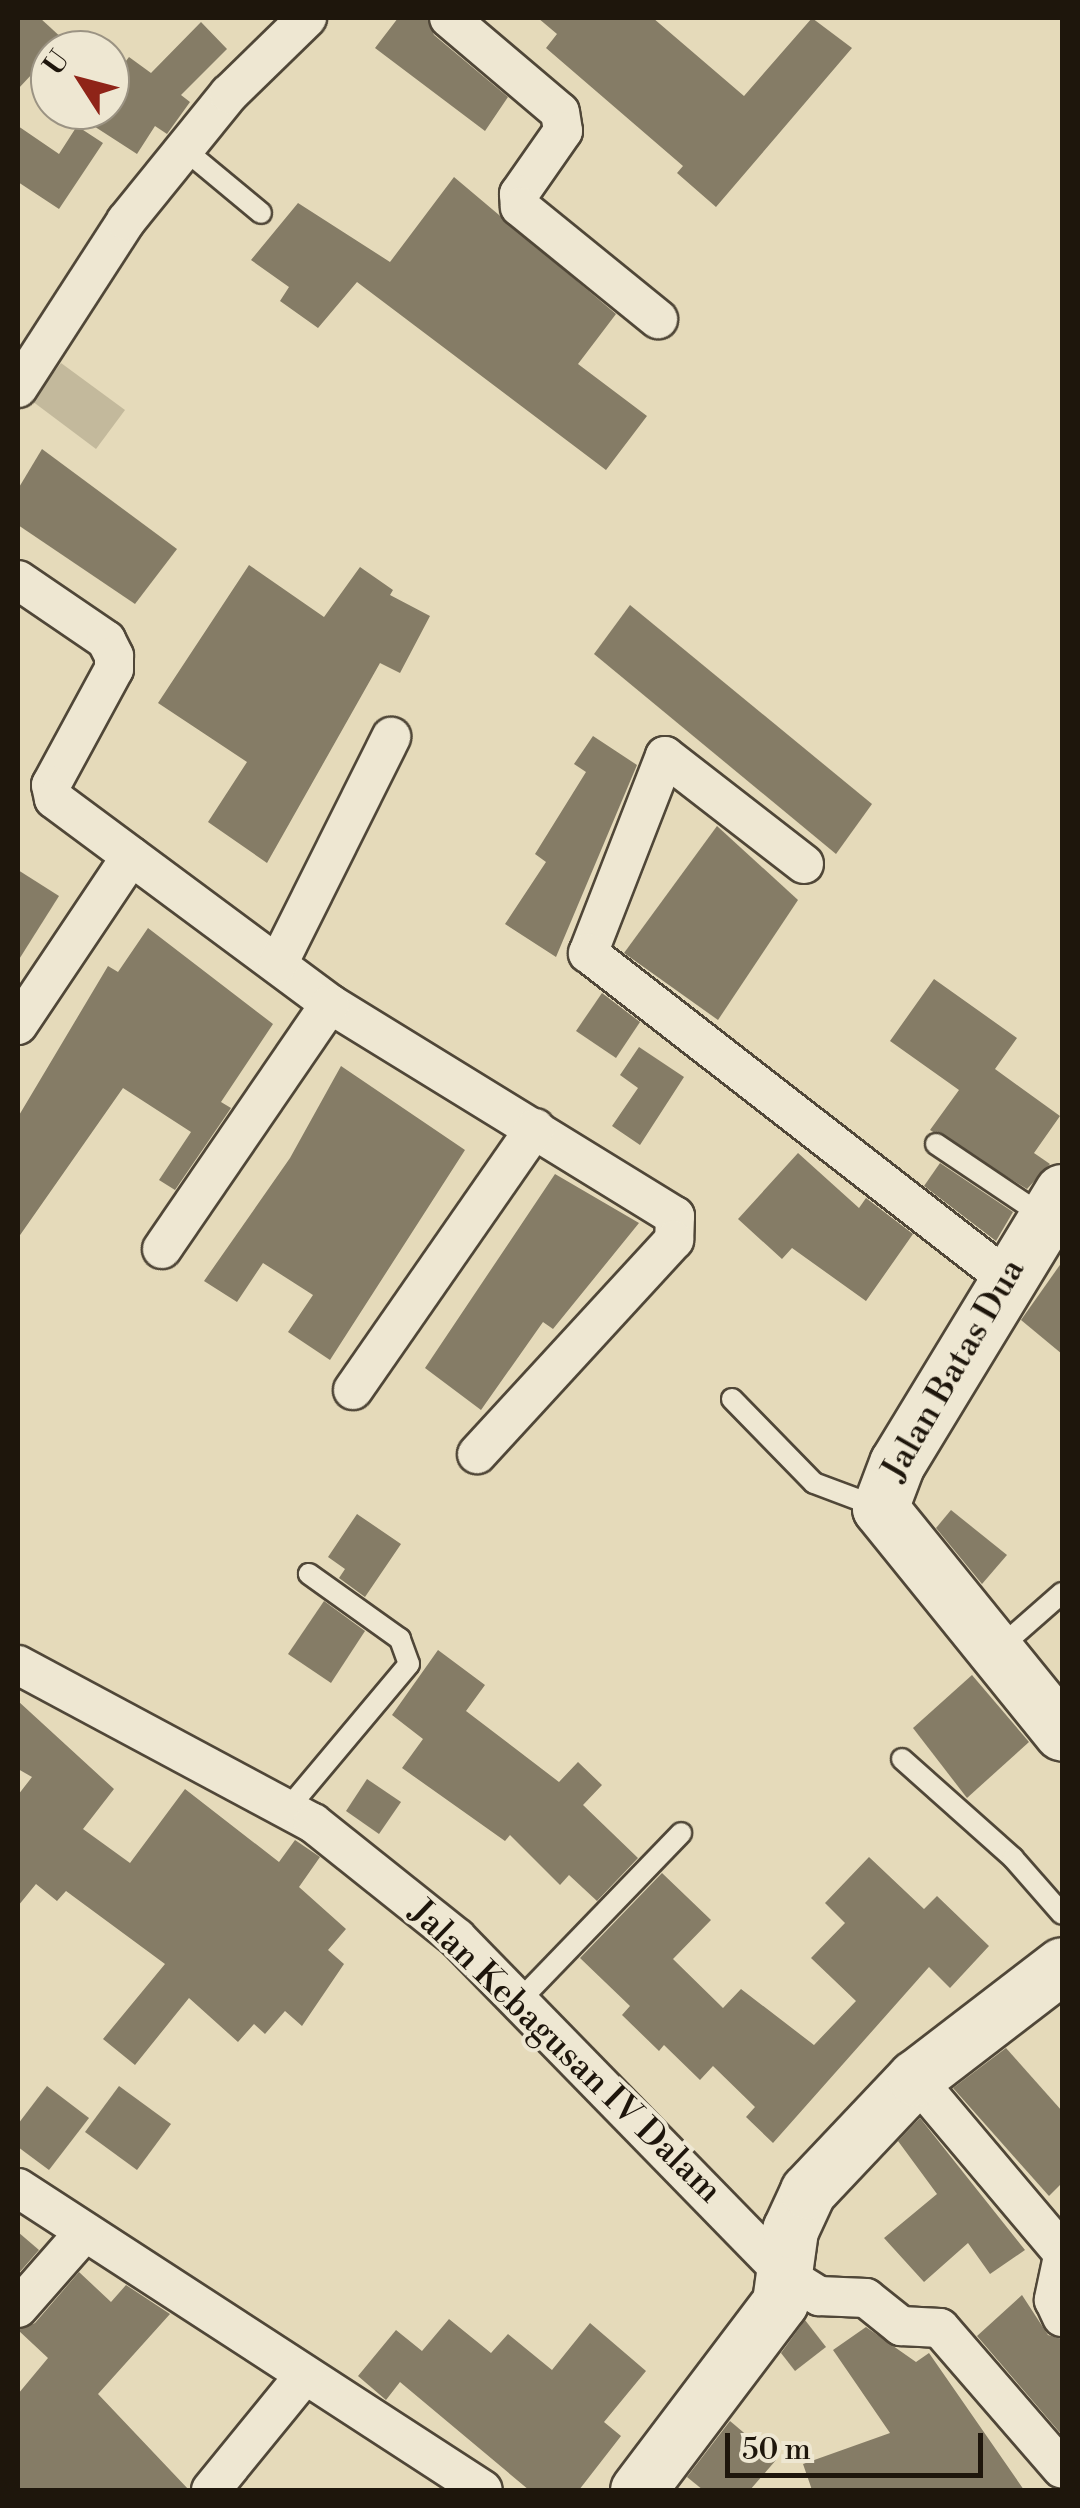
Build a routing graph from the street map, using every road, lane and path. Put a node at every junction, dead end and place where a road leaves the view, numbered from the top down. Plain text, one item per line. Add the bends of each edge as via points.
1 (307, 18) edge
2 (449, 18) edge
3 (184, 148) junction
4 (261, 213) dead end
5 (658, 319) dead end
6 (18, 388) edge
7 (18, 580) edge
8 (391, 737) dead end
9 (131, 856) junction
10 (804, 864) dead end
11 (278, 964) junction
12 (330, 1004) junction
13 (18, 1025) edge
14 (535, 1128) junction
15 (936, 1144) dead end
16 (1054, 1204) edge
17 (162, 1249) dead end
18 (1005, 1276) junction
19 (353, 1390) dead end
20 (732, 1399) dead end
21 (477, 1454) dead end
22 (880, 1508) junction
23 (309, 1574) dead end
24 (1062, 1593) edge
25 (994, 1652) junction
26 (18, 1666) edge
27 (1062, 1733) edge
28 (902, 1760) dead end
29 (290, 1806) junction
30 (681, 1834) dead end
31 (1062, 1914) edge
32 (1062, 1965) edge
33 (520, 2000) junction
34 (915, 2078) junction
35 (18, 2188) edge
36 (84, 2233) junction
37 (1062, 2252) edge
38 (1062, 2261) edge
39 (788, 2276) junction
40 (18, 2308) edge
41 (1062, 2317) edge
42 (304, 2376) junction
43 (1062, 2469) edge
44 (211, 2490) edge
45 (482, 2490) edge
46 (638, 2490) edge

1 - 3 street
2 - 5 street via 560,112 563,131 519,194 520,207
3 - 4 lane
3 - 6 street
7 - 9 street via 106,640 114,656 114,669 52,785 54,798
8 - 11 street
9 - 11 street
9 - 13 street
10 - 18 street via 665,756 588,953
11 - 12 street
12 - 14 street
12 - 17 street
14 - 19 street
14 - 21 street via 675,1216 680,1226
15 - 16 lane
16 - 18 street, Jalan Batas Dua
18 - 22 street, Jalan Batas Dua via 897,1463
20 - 22 lane via 814,1483
22 - 25 street, Jalan Batas Dua
23 - 29 lane via 400,1639 410,1664
24 - 25 lane
25 - 27 street, Jalan Batas Dua
26 - 29 street, Jalan Kebagusan IV Dalam
28 - 31 lane via 1014,1858
29 - 33 street, Jalan Kebagusan IV Dalam via 457,1938
30 - 33 lane
32 - 34 street
33 - 39 street, Jalan Kebagusan IV Dalam
34 - 37 street
34 - 39 street via 808,2191 790,2230
35 - 36 street
36 - 40 street
36 - 42 street
38 - 41 street via 1054,2300
39 - 43 street via 820,2296 866,2298 901,2326 940,2328
39 - 46 street via 766,2323
42 - 44 street
42 - 45 street

